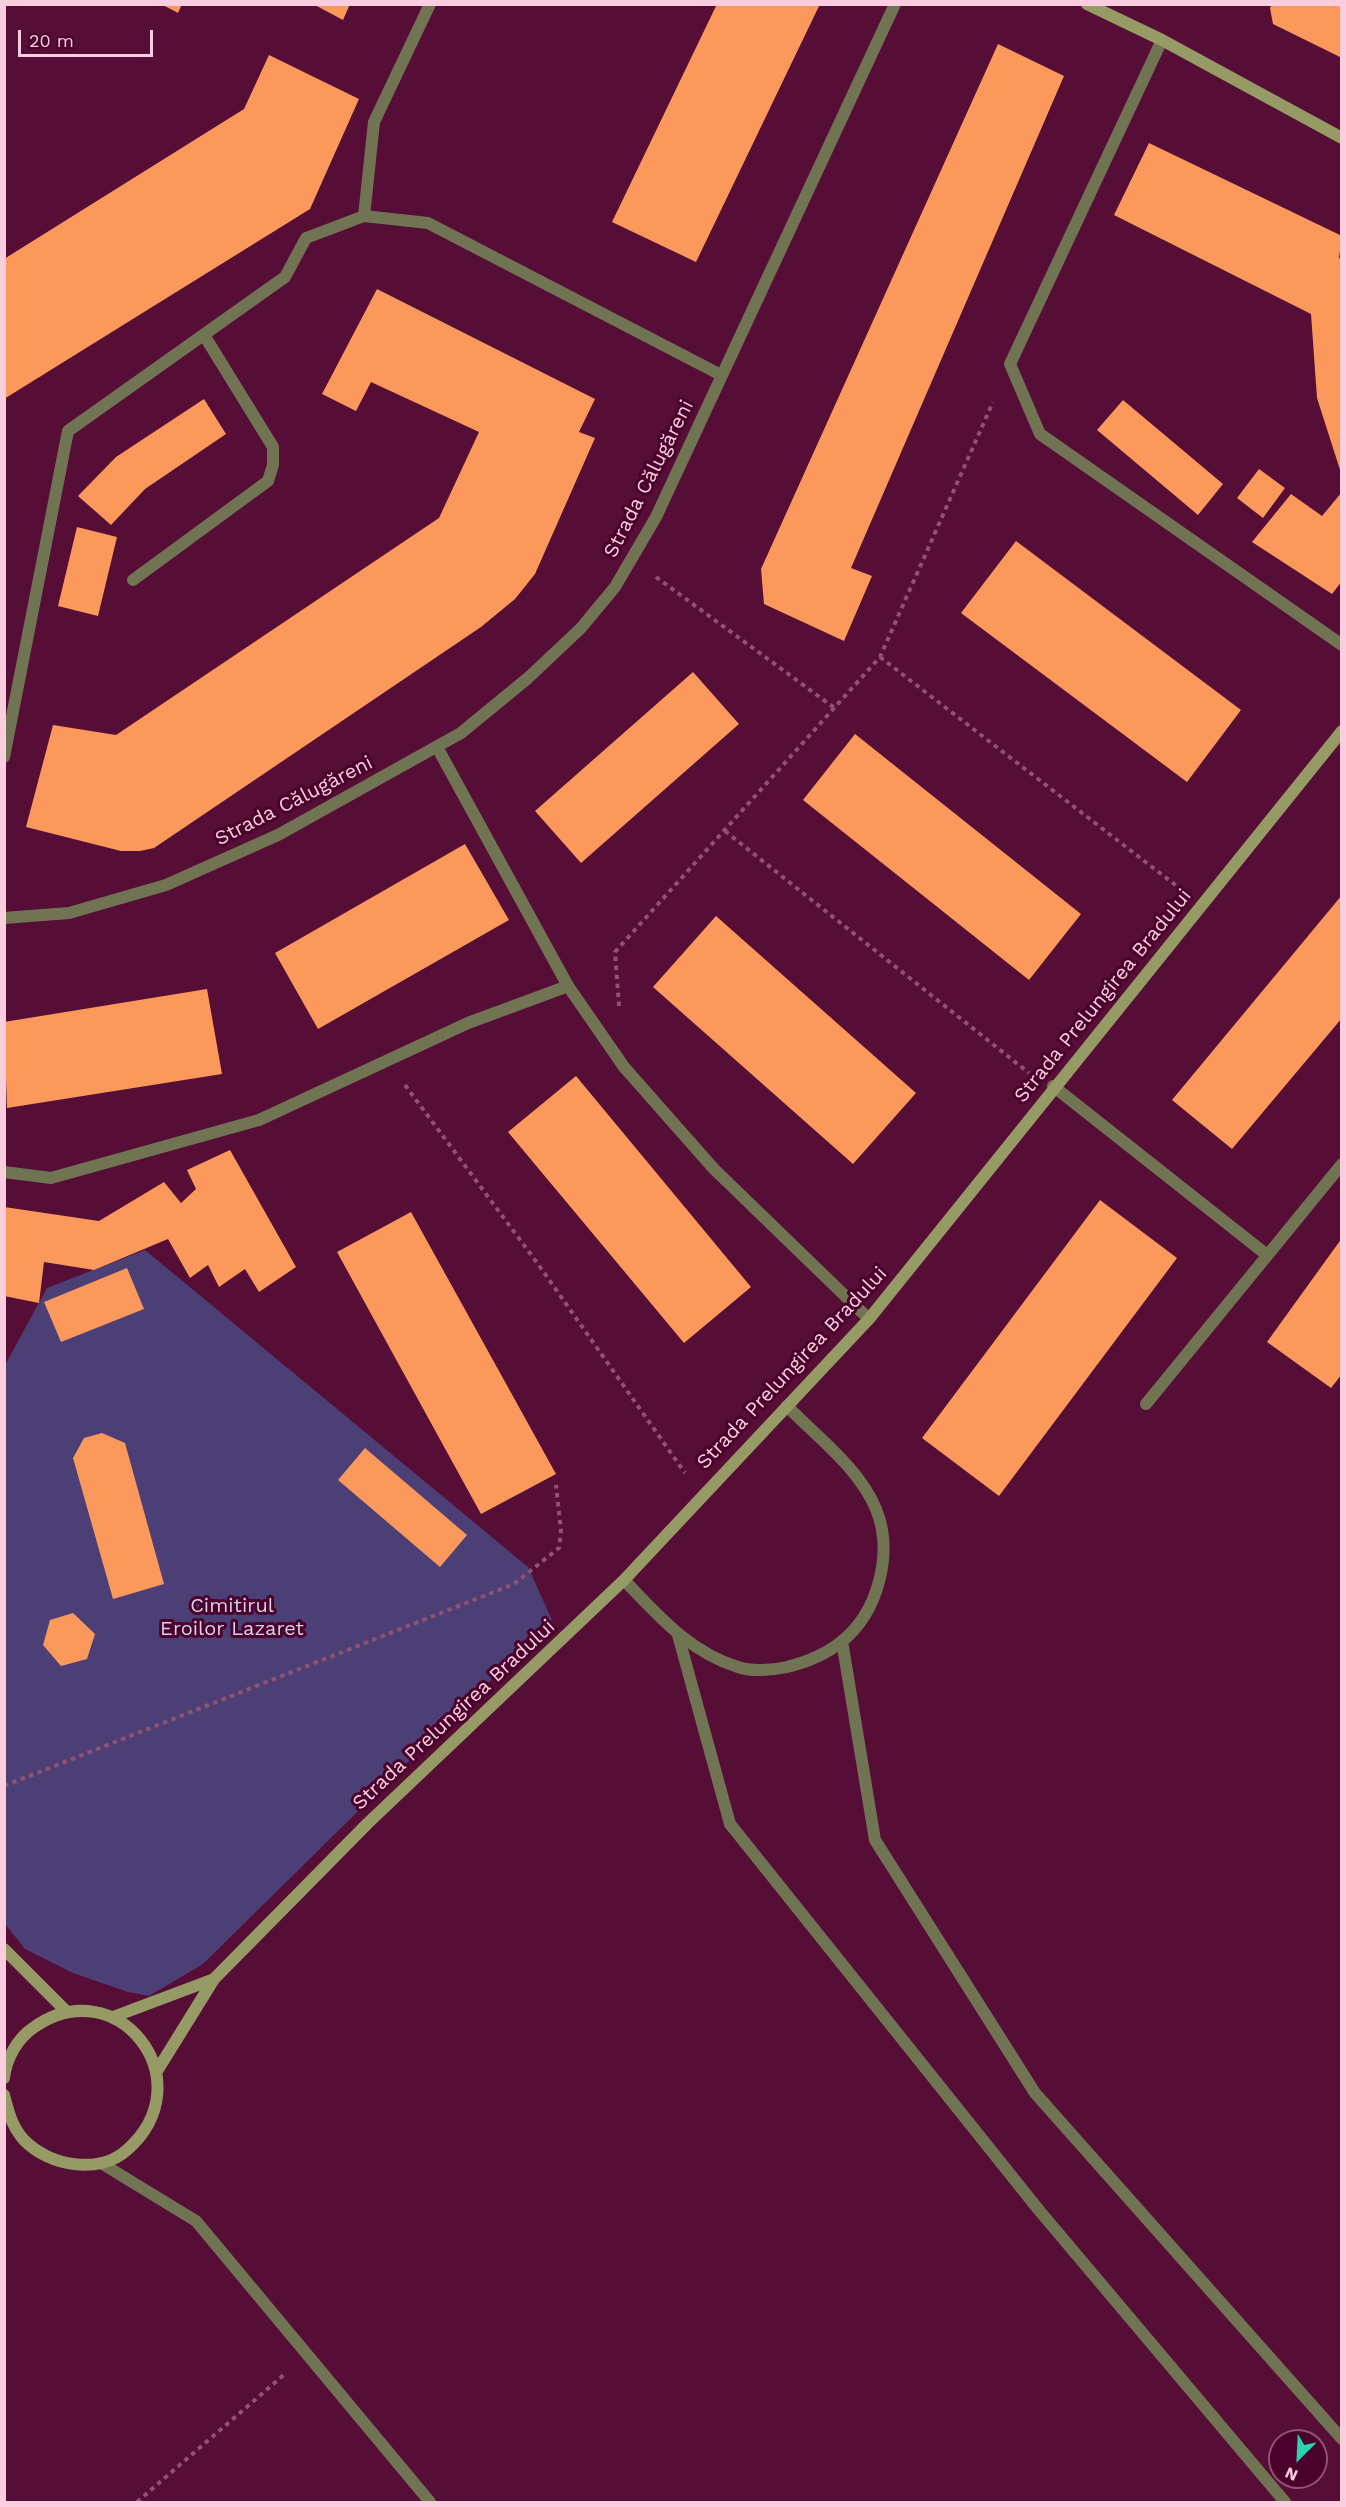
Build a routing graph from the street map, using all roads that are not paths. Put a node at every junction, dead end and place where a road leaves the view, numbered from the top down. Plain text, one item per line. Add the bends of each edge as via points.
1 (430, 4) edge
2 (895, 4) edge
3 (1087, 4) edge
4 (1162, 40) junction
5 (1341, 138) edge
6 (364, 216) junction
7 (204, 335) junction
8 (721, 375) junction
9 (133, 580) dead end
10 (1341, 645) edge
11 (10, 700) edge
12 (1341, 731) edge
13 (437, 747) junction
14 (4, 757) edge
15 (4, 918) edge
16 (568, 986) junction
17 (1053, 1086) junction
18 (1341, 1164) edge
19 (4, 1172) edge
20 (1267, 1255) junction
21 (869, 1319) junction
22 (1146, 1404) dead end
23 (787, 1406) junction
24 (624, 1580) junction
25 (678, 1635) junction
26 (842, 1641) junction
27 (4, 1950) edge
28 (214, 1979) junction
29 (66, 2011) junction
30 (113, 2017) junction
31 (157, 2070) junction
32 (5, 2072) edge
33 (4, 2095) edge
34 (101, 2163) junction
35 (1341, 2439) edge
36 (430, 2502) edge
37 (1286, 2502) edge

1 - 6 street via 374,122
2 - 8 street, Strada Călugăreni
3 - 4 street
4 - 5 street
4 - 10 street via 1010,364 1040,434
6 - 7 street via 306,238 285,278
6 - 8 street via 428,223
7 - 9 street via 273,447 273,465 268,481
7 - 11 street via 68,431
8 - 13 street, Strada Călugăreni via 656,517 615,587 581,628 520,685 461,733
11 - 14 street
12 - 17 street, Strada Prelungirea Bradului
13 - 15 street, Strada Călugăreni via 278,835 166,885 69,913
13 - 16 street
16 - 19 street via 468,1023 259,1120 51,1178
16 - 21 street via 624,1067 714,1169
17 - 20 street
17 - 21 street, Strada Prelungirea Bradului
18 - 20 street
20 - 22 street
21 - 23 street, Strada Prelungirea Bradului
23 - 24 street, Strada Prelungirea Bradului
23 - 26 street via 859,1478 876,1510 884,1545 879,1581 865,1614
24 - 25 street
24 - 28 street, Strada Prelungirea Bradului via 368,1823
25 - 26 street via 707,1656 741,1668 776,1670 811,1661
25 - 37 street via 730,1824 1038,2209
26 - 35 street via 875,1840 1035,2093
27 - 29 street
28 - 30 street, Strada Prelungirea Bradului
28 - 31 street, Strada Prelungirea Bradului
29 - 30 street via 90,2010
29 - 32 street via 26,2033 13,2050
30 - 31 street via 141,2039
31 - 34 street via 159,2095 153,2118 141,2138 123,2154
33 - 34 street via 9,2116 24,2140 46,2157 73,2165
34 - 36 street via 196,2221

